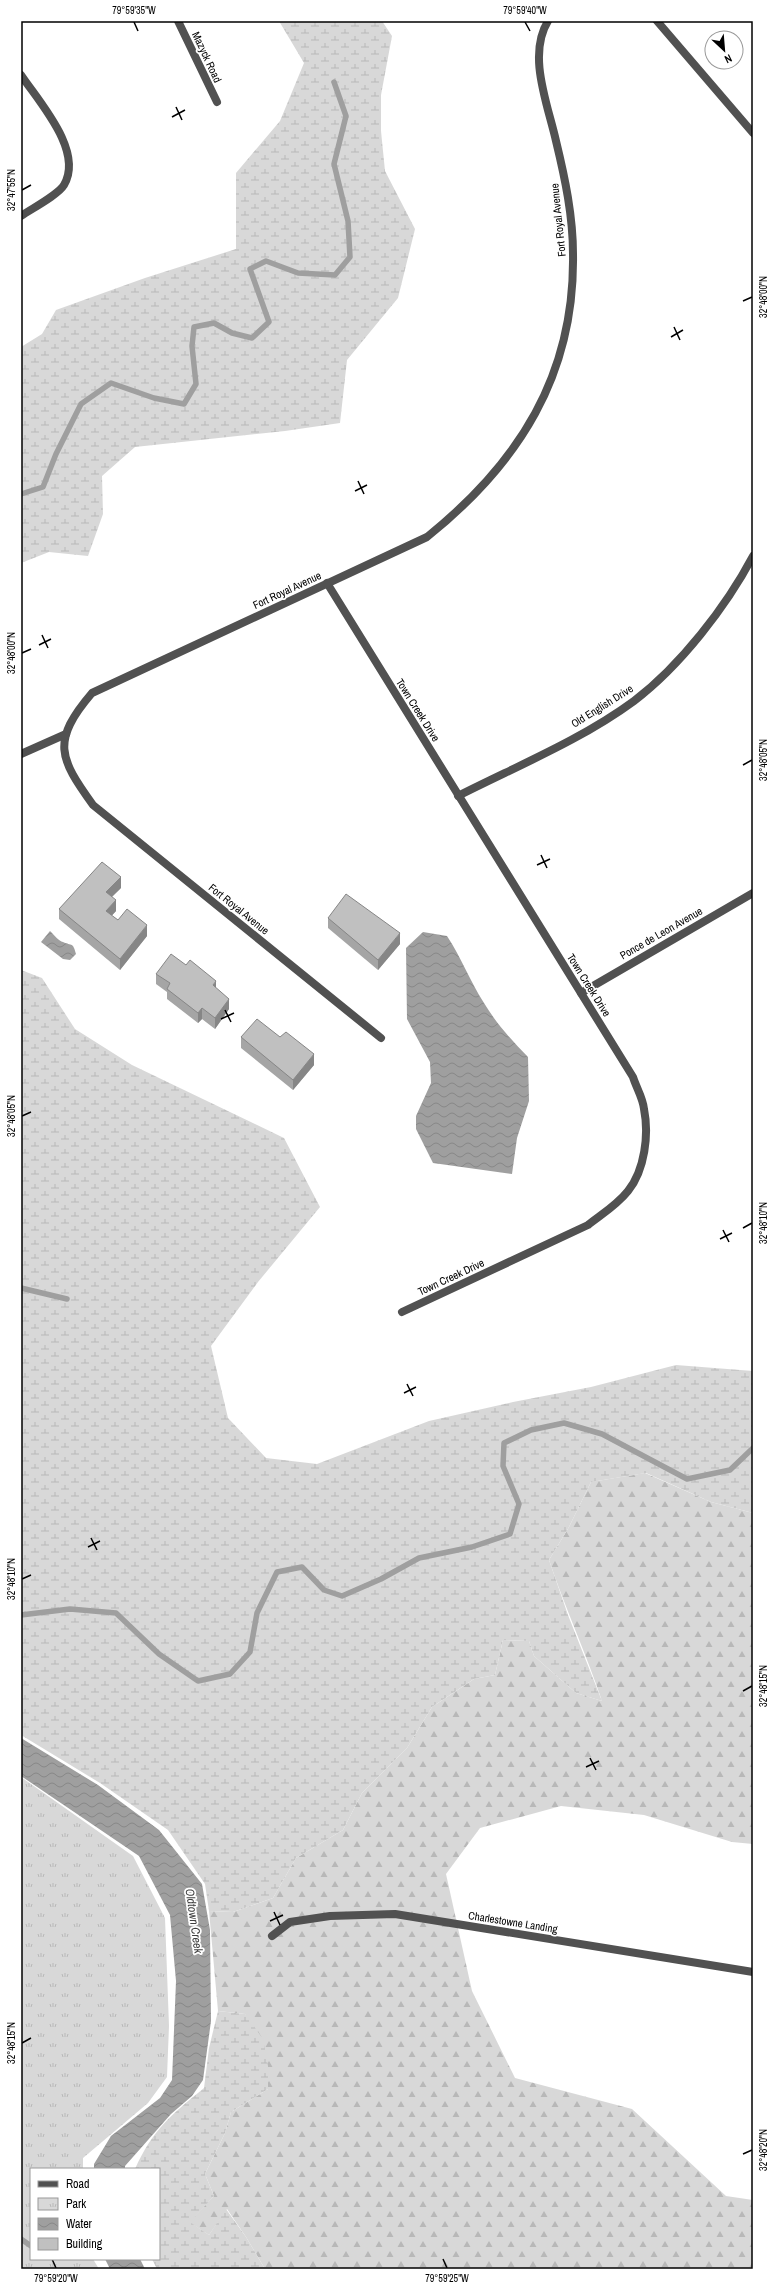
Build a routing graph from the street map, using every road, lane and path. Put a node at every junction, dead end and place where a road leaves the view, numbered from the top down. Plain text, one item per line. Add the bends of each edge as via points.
1 (178, 21) edge
2 (548, 21) edge
3 (657, 21) edge
4 (21, 75) edge
5 (216, 102) dead end
6 (753, 133) edge
7 (21, 216) edge
8 (753, 556) edge
9 (327, 583) junction
10 (66, 734) junction
11 (21, 754) edge
12 (458, 796) junction
13 (753, 892) edge
14 (580, 993) junction
15 (381, 1038) dead end
16 (402, 1312) dead end
17 (272, 1936) dead end
18 (753, 1972) edge

1 - 5 street, Mazyck Road
2 - 9 street, Fort Royal Avenue via 539,48 542,81 567,186 574,254 569,317 554,378 525,432 489,480 460,510 427,537
3 - 6 street
4 - 7 street via 59,130 67,147 68,168 64,186
8 - 12 street, Old English Drive via 721,608 684,655 635,700 593,727
9 - 10 street, Fort Royal Avenue via 92,693 78,709
9 - 12 street, Town Creek Drive
10 - 11 street
10 - 15 street, Fort Royal Avenue via 63,753 72,777 93,806
12 - 14 street, Town Creek Drive
13 - 14 street, Ponce de Leon Avenue
14 - 16 street, Town Creek Drive via 633,1077 644,1107 647,1135 640,1167 629,1190 588,1225
17 - 18 street, Charlestowne Landing via 290,1922 330,1916 395,1914

